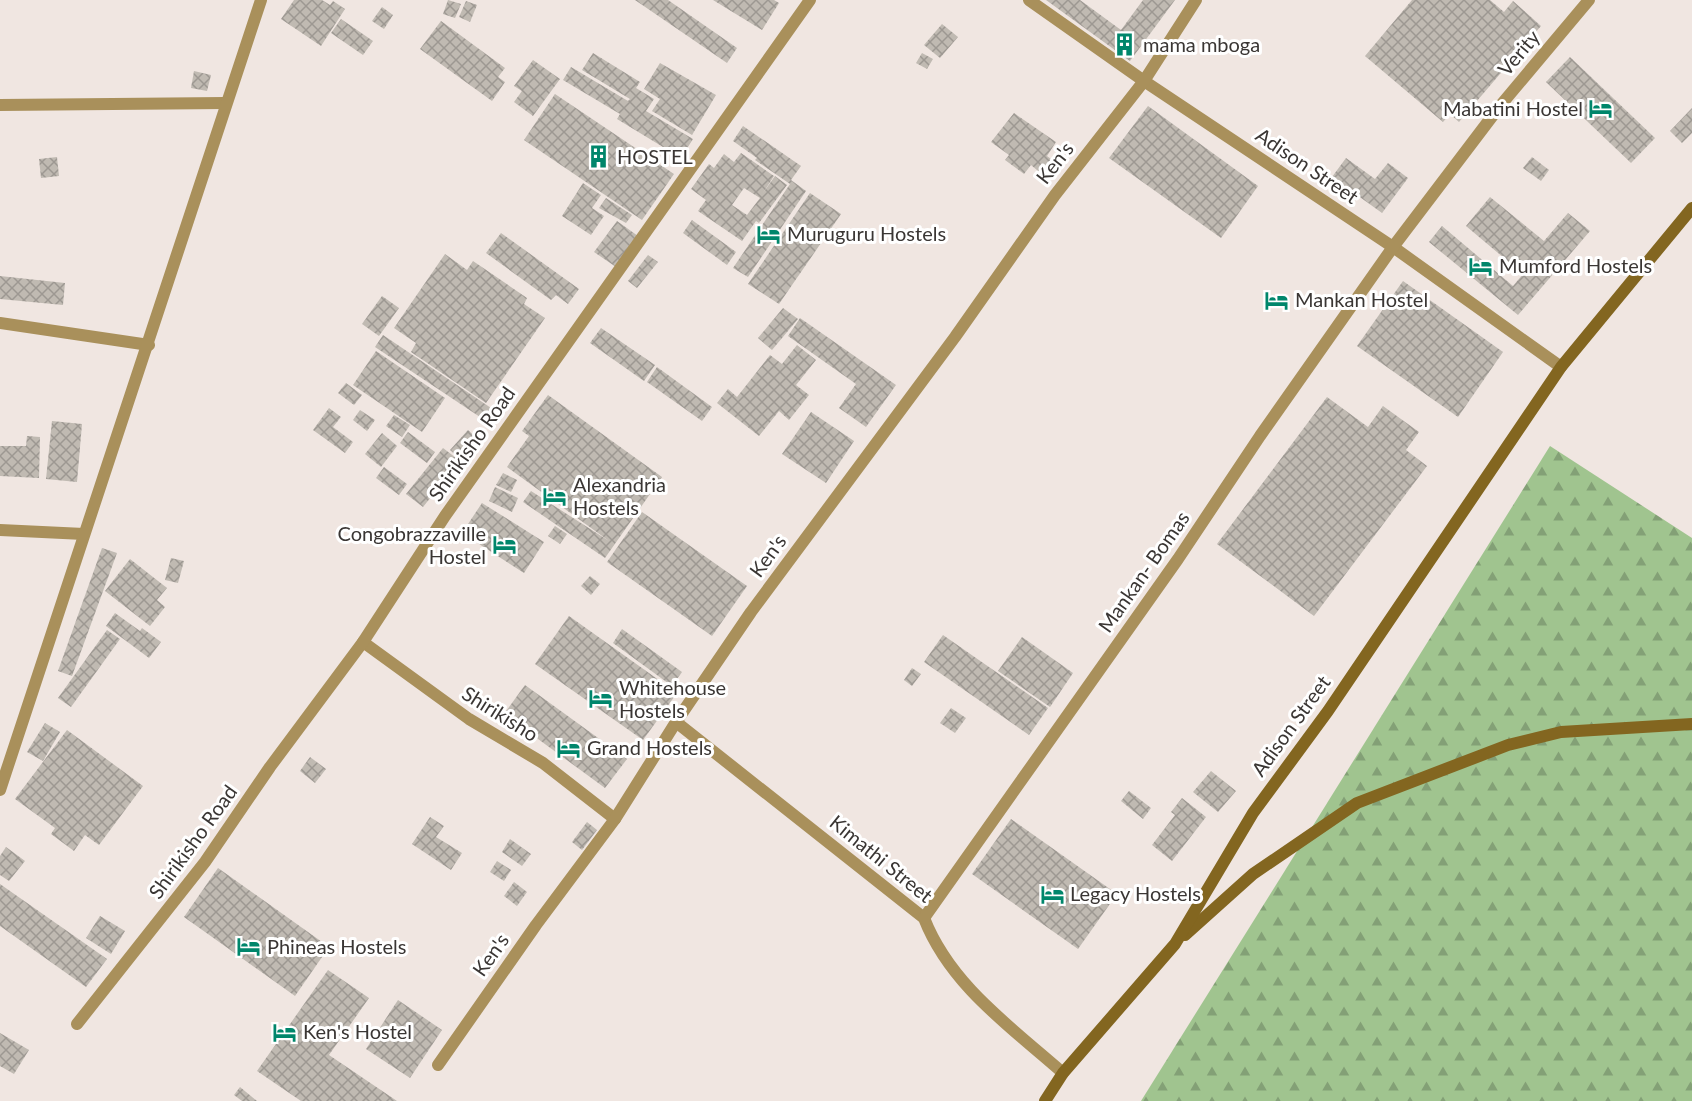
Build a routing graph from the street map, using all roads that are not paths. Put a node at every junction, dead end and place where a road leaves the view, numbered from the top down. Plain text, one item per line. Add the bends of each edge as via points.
1 (261, 0) edge
2 (810, 0) edge
3 (1029, 0) edge
4 (1196, 0) edge
5 (1589, 0) edge
6 (1144, 81) junction
7 (225, 103) junction
8 (0, 105) edge
9 (1692, 208) edge
10 (1393, 247) junction
11 (0, 323) edge
12 (149, 345) junction
13 (1561, 367) junction
14 (0, 530) edge
15 (84, 534) junction
16 (363, 642) junction
17 (676, 722) junction
18 (1692, 724) edge
19 (0, 790) edge
20 (615, 819) junction
21 (924, 918) junction
22 (1175, 944) junction
23 (77, 1024) dead end
24 (438, 1065) dead end
25 (1063, 1073) junction
26 (1045, 1101) edge

1 - 7 street
2 - 16 street, Shirikisho Road via 445,516
3 - 6 street, Adison Street
4 - 6 street, Ken's
5 - 10 street, Verity via 1500,106
6 - 10 street, Adison Street
6 - 17 street, Ken's via 1055,195 948,347 751,612
7 - 8 street
7 - 12 street
9 - 13 street, Adison Street
10 - 13 street, Adison Street
10 - 21 street, Mankan- Bomas
11 - 12 street
12 - 15 street
13 - 22 street, Adison Street via 1328,711 1253,813
14 - 15 street
15 - 19 street
16 - 20 street, Shirikisho via 469,719 543,763
16 - 23 street, Shirikisho Road via 205,862
17 - 20 street, Ken's
17 - 21 street, Kimathi Street
18 - 22 street via 1561,732 1508,745 1358,803 1253,874
20 - 24 street, Ken's
21 - 25 street, Kimathi Street via 958,979
22 - 25 street, Adison Street
25 - 26 street, Adison Street

